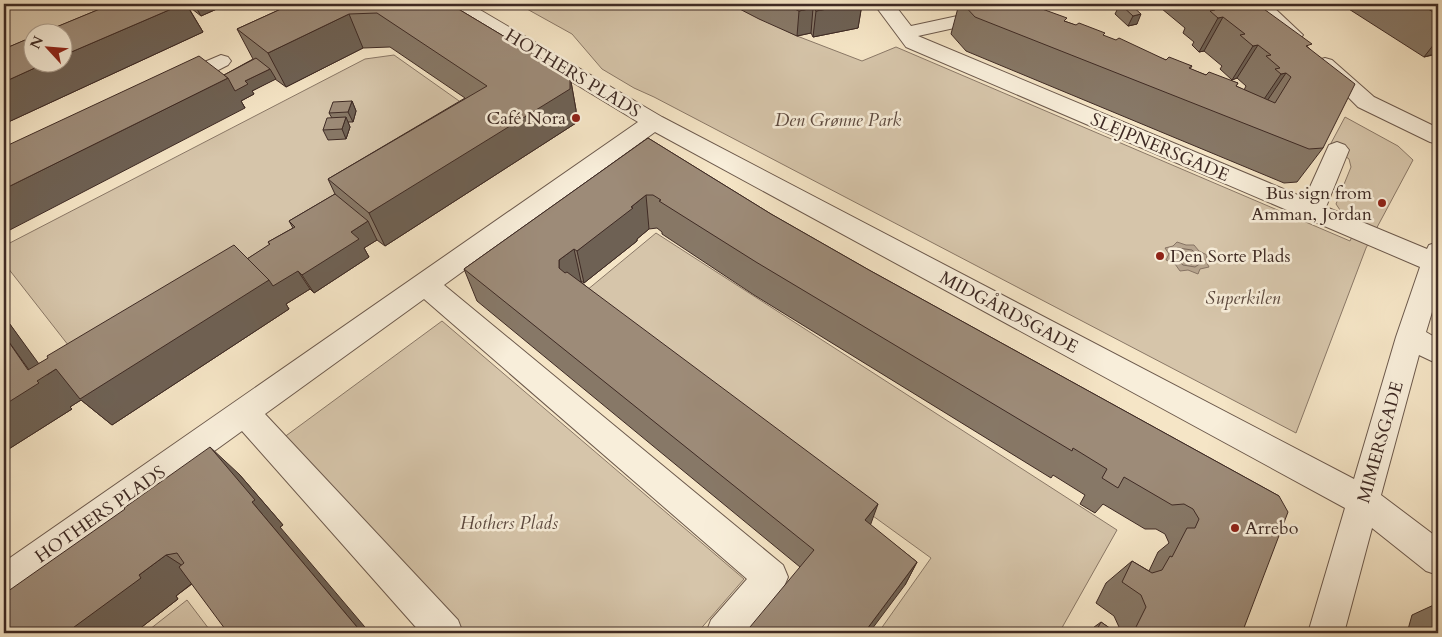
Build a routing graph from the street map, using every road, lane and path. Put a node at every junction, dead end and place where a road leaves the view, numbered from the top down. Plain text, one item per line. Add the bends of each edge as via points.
1 (457, 4) edge
2 (884, 4) edge
3 (1038, 4) edge
4 (1259, 4) edge
5 (910, 38) junction
6 (221, 61) dead end
7 (162, 89) edge
8 (654, 122) junction
9 (1438, 137) edge
10 (1336, 150) edge
11 (1312, 210) junction
12 (1436, 257) edge
13 (424, 284) junction
14 (1410, 337) junction
15 (1438, 352) edge
16 (244, 412) junction
17 (1363, 501) junction
18 (1438, 559) edge
19 (4, 582) edge
20 (445, 633) edge
21 (724, 633) edge
22 (1326, 633) edge

1 - 8 street, HOTHERS PLADS
2 - 5 street
3 - 5 street
4 - 9 street via 1366,102
5 - 11 street, SLEJPNERSGADE
6 - 7 street
8 - 13 street, HOTHERS PLADS
8 - 17 street, MIDGÅRDSGADE
10 - 11 street
11 - 12 street, SLEJPNERSGADE
12 - 14 street, MIMERSGADE
13 - 16 street, HOTHERS PLADS
13 - 21 street via 771,576
14 - 15 street
14 - 17 street, MIMERSGADE
16 - 19 street, HOTHERS PLADS
16 - 20 street
17 - 18 street, MIDGÅRDSGADE
17 - 22 street, MIMERSGADE

